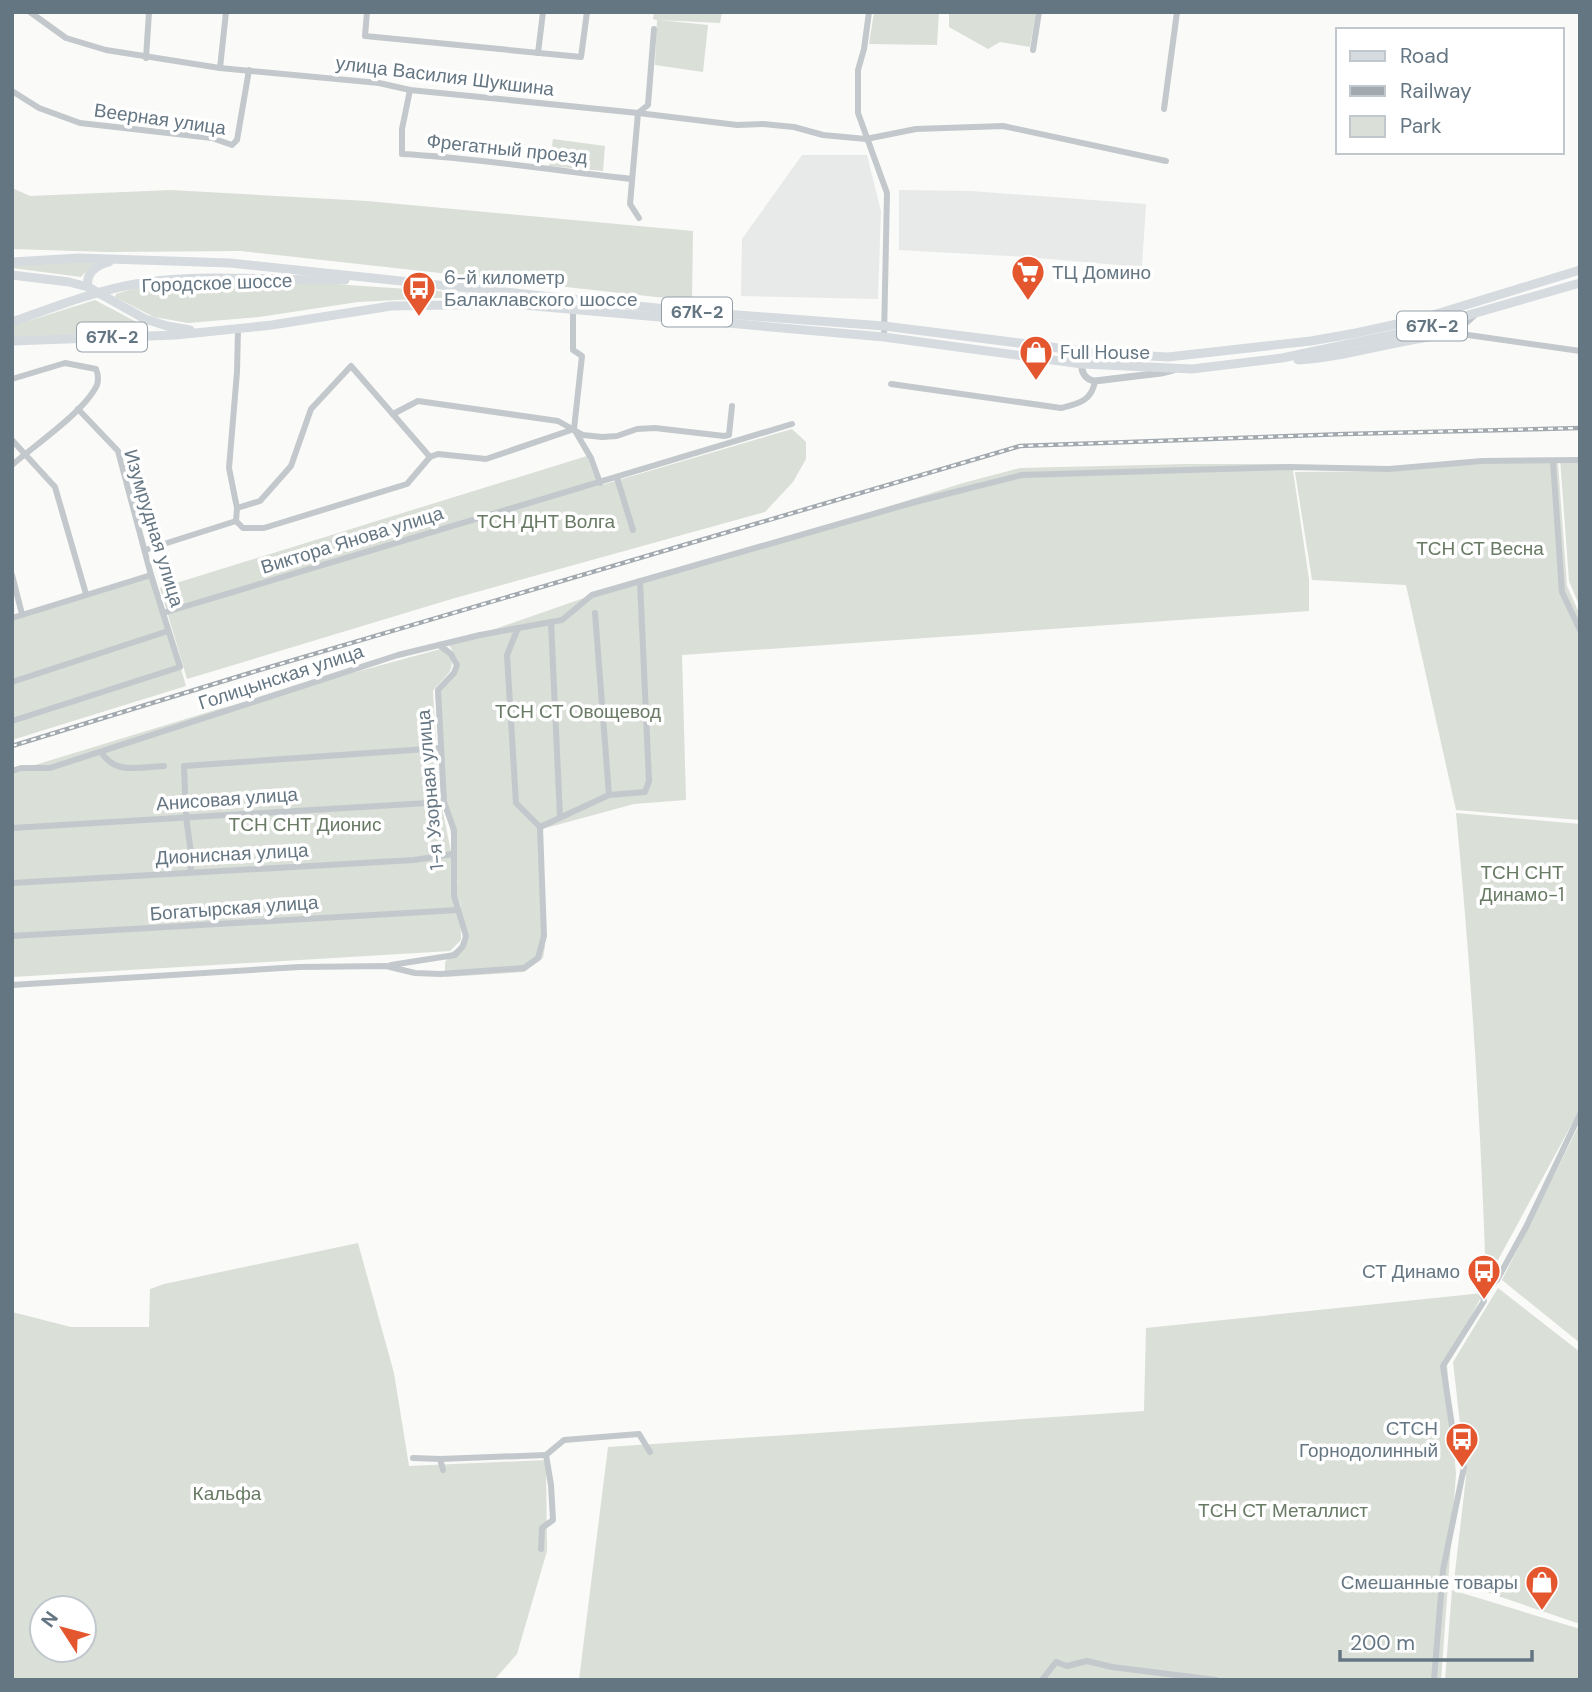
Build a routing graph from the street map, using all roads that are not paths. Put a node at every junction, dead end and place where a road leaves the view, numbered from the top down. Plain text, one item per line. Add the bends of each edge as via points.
1 (30, 12) edge
2 (149, 12) edge
3 (226, 12) edge
4 (367, 12) edge
5 (543, 12) edge
6 (587, 12) edge
7 (869, 12) edge
8 (1039, 12) edge
9 (1177, 12) edge
10 (654, 29) dead end
11 (1033, 50) dead end
12 (538, 53) junction
13 (146, 58) junction
14 (220, 68) junction
15 (249, 70) junction
16 (410, 90) junction
17 (12, 91) edge
18 (1164, 109) dead end
19 (638, 113) junction
20 (866, 139) junction
21 (1166, 162) dead end
22 (632, 179) junction
23 (639, 218) dead end
24 (124, 259) junction
25 (12, 262) edge
26 (1580, 270) edge
27 (12, 275) edge
28 (386, 281) junction
29 (1580, 283) edge
30 (88, 287) junction
31 (573, 309) junction
32 (1476, 314) junction
33 (12, 322) edge
34 (884, 326) junction
35 (238, 328) junction
36 (212, 331) junction
37 (1461, 334) junction
38 (884, 337) junction
39 (12, 341) edge
40 (1580, 351) edge
41 (1098, 353) junction
42 (1282, 358) junction
43 (1082, 364) junction
44 (1176, 369) junction
45 (12, 379) edge
46 (1095, 381) junction
47 (891, 384) dead end
48 (732, 406) dead end
49 (78, 409) junction
50 (393, 414) junction
51 (792, 424) dead end
52 (574, 429) junction
53 (12, 440) edge
54 (25, 454) junction
55 (430, 457) junction
56 (1580, 460) edge
57 (1553, 461) junction
58 (12, 465) edge
59 (617, 478) junction
60 (600, 483) junction
61 (237, 508) junction
62 (236, 521) junction
63 (633, 530) dead end
64 (145, 550) junction
65 (12, 575) edge
66 (151, 575) junction
67 (640, 581) junction
68 (86, 594) junction
69 (163, 613) junction
70 (595, 613) dead end
71 (22, 614) junction
72 (12, 618) edge
73 (551, 622) junction
74 (518, 628) junction
75 (1580, 630) edge
76 (168, 631) junction
77 (439, 645) junction
78 (12, 682) edge
79 (12, 721) edge
80 (441, 748) junction
81 (101, 752) junction
82 (164, 766) dead end
83 (12, 771) edge
84 (609, 795) junction
85 (444, 802) junction
86 (186, 817) junction
87 (561, 817) junction
88 (540, 827) junction
89 (12, 828) edge
90 (453, 854) junction
91 (190, 872) junction
92 (12, 883) edge
93 (458, 910) junction
94 (12, 936) edge
95 (386, 966) junction
96 (12, 985) edge
97 (1580, 1114) edge
98 (650, 1452) dead end
99 (546, 1455) junction
100 (413, 1458) dead end
101 (440, 1460) junction
102 (443, 1470) dead end
103 (541, 1549) dead end
104 (1042, 1680) edge
105 (1216, 1680) edge
106 (1434, 1680) edge

1 - 13 street, улица Василия Шукшина via 65,38
2 - 13 street
3 - 14 street
4 - 12 street via 365,36
5 - 12 street
6 - 12 street via 582,57
7 - 20 street via 858,71 858,113
8 - 11 street
9 - 18 street
10 - 19 street via 648,105
13 - 14 street, улица Василия Шукшина
14 - 15 street, улица Василия Шукшина
15 - 16 street, улица Василия Шукшина
15 - 17 street, Веерная улица via 237,140 232,145 212,138 80,123 39,108
16 - 19 street, улица Василия Шукшина
16 - 22 street, Фрегатный проезд via 402,154 490,160
19 - 20 street, улица Василия Шукшина via 794,127
19 - 22 street
20 - 21 street, улица Василия Шукшина via 916,129 1003,126
20 - 34 street via 887,193
22 - 23 street via 630,204
24 - 25 main road
24 - 28 main road via 220,262
24 - 30 main road via 99,265 87,279
26 - 41 main road, 67К-2 via 1420,319 1311,341 1168,356
27 - 30 main road
28 - 33 main road, Городское шоссе / 67К-2 via 141,283
28 - 34 main road, 67К-2
29 - 32 main road, 67К-2
30 - 36 main road via 145,319
31 - 35 main road, 67К-2 via 512,304 391,306
31 - 38 main road, 67К-2
31 - 52 street via 573,350 582,356
32 - 37 street
32 - 42 main road, 67К-2
34 - 38 street
34 - 41 main road, 67К-2
35 - 36 main road, 67К-2
35 - 61 street via 229,468
36 - 39 main road, 67К-2
37 - 40 street
37 - 42 main road via 1396,342 1329,358
38 - 43 main road, 67К-2
41 - 43 main road via 1084,358
42 - 44 main road, 67К-2
43 - 44 main road, 67К-2
43 - 46 street via 1086,377
44 - 46 street
45 - 49 street via 65,363 96,369 97,384
46 - 47 street via 1093,392 1082,403 1061,408
48 - 52 street via 729,435 655,428 602,437
49 - 54 street
49 - 64 street, Изумрудная улица via 118,451
50 - 52 street via 418,401 558,421
50 - 55 street
50 - 61 street via 351,366 311,409 291,466 260,501
51 - 59 street, Виктора Янова улица
52 - 55 street via 486,459
52 - 60 street
53 - 54 street
54 - 58 street
54 - 68 street via 55,487
55 - 62 street via 407,484 371,496 264,528 243,528
56 - 57 street
57 - 67 street via 1389,469 1288,467 1022,475
57 - 75 street via 1562,592
59 - 60 street, Виктора Янова улица
59 - 63 street
60 - 69 street, Виктора Янова улица
61 - 62 street
62 - 64 street
64 - 66 street, Изумрудная улица
65 - 71 street
66 - 68 street
66 - 69 street, Изумрудная улица
67 - 73 street, Голицынская улица via 592,594 562,620
67 - 84 street via 649,781 645,792
68 - 71 street
69 - 76 street, Изумрудная улица
70 - 84 street
71 - 72 street
73 - 74 street, Голицынская улица
73 - 87 street
74 - 77 street, Голицынская улица
74 - 88 street via 507,656 516,803
76 - 78 street
76 - 79 street, Изумрудная улица via 180,667
77 - 80 street, 1-я Узорная улица via 457,665 438,690
77 - 81 street, Голицынская улица
80 - 85 street, 1-я Узорная улица
80 - 86 street via 184,766
81 - 82 street via 116,767
81 - 83 street, Голицынская улица via 50,768
84 - 87 street
85 - 86 street, Анисовая улица
85 - 90 street, 1-я Узорная улица via 454,830
86 - 89 street, Анисовая улица
86 - 91 street
87 - 88 street
88 - 95 street via 544,936 538,958 524,968 440,974
90 - 91 street, Дионисная улица
90 - 93 street, 1-я Узорная улица
91 - 92 street, Дионисная улица
93 - 94 street, Богатырская улица
93 - 95 street, 1-я Узорная улица via 466,936 455,955
95 - 96 street
97 - 106 street via 1526,1227 1497,1280 1482,1293 1484,1301 1443,1366 1464,1467 1443,1570
98 - 99 street via 639,1434 564,1440
99 - 101 street
99 - 103 street via 553,1520 542,1528
100 - 101 street
101 - 102 street
104 - 105 street via 1056,1662 1067,1666 1087,1661

